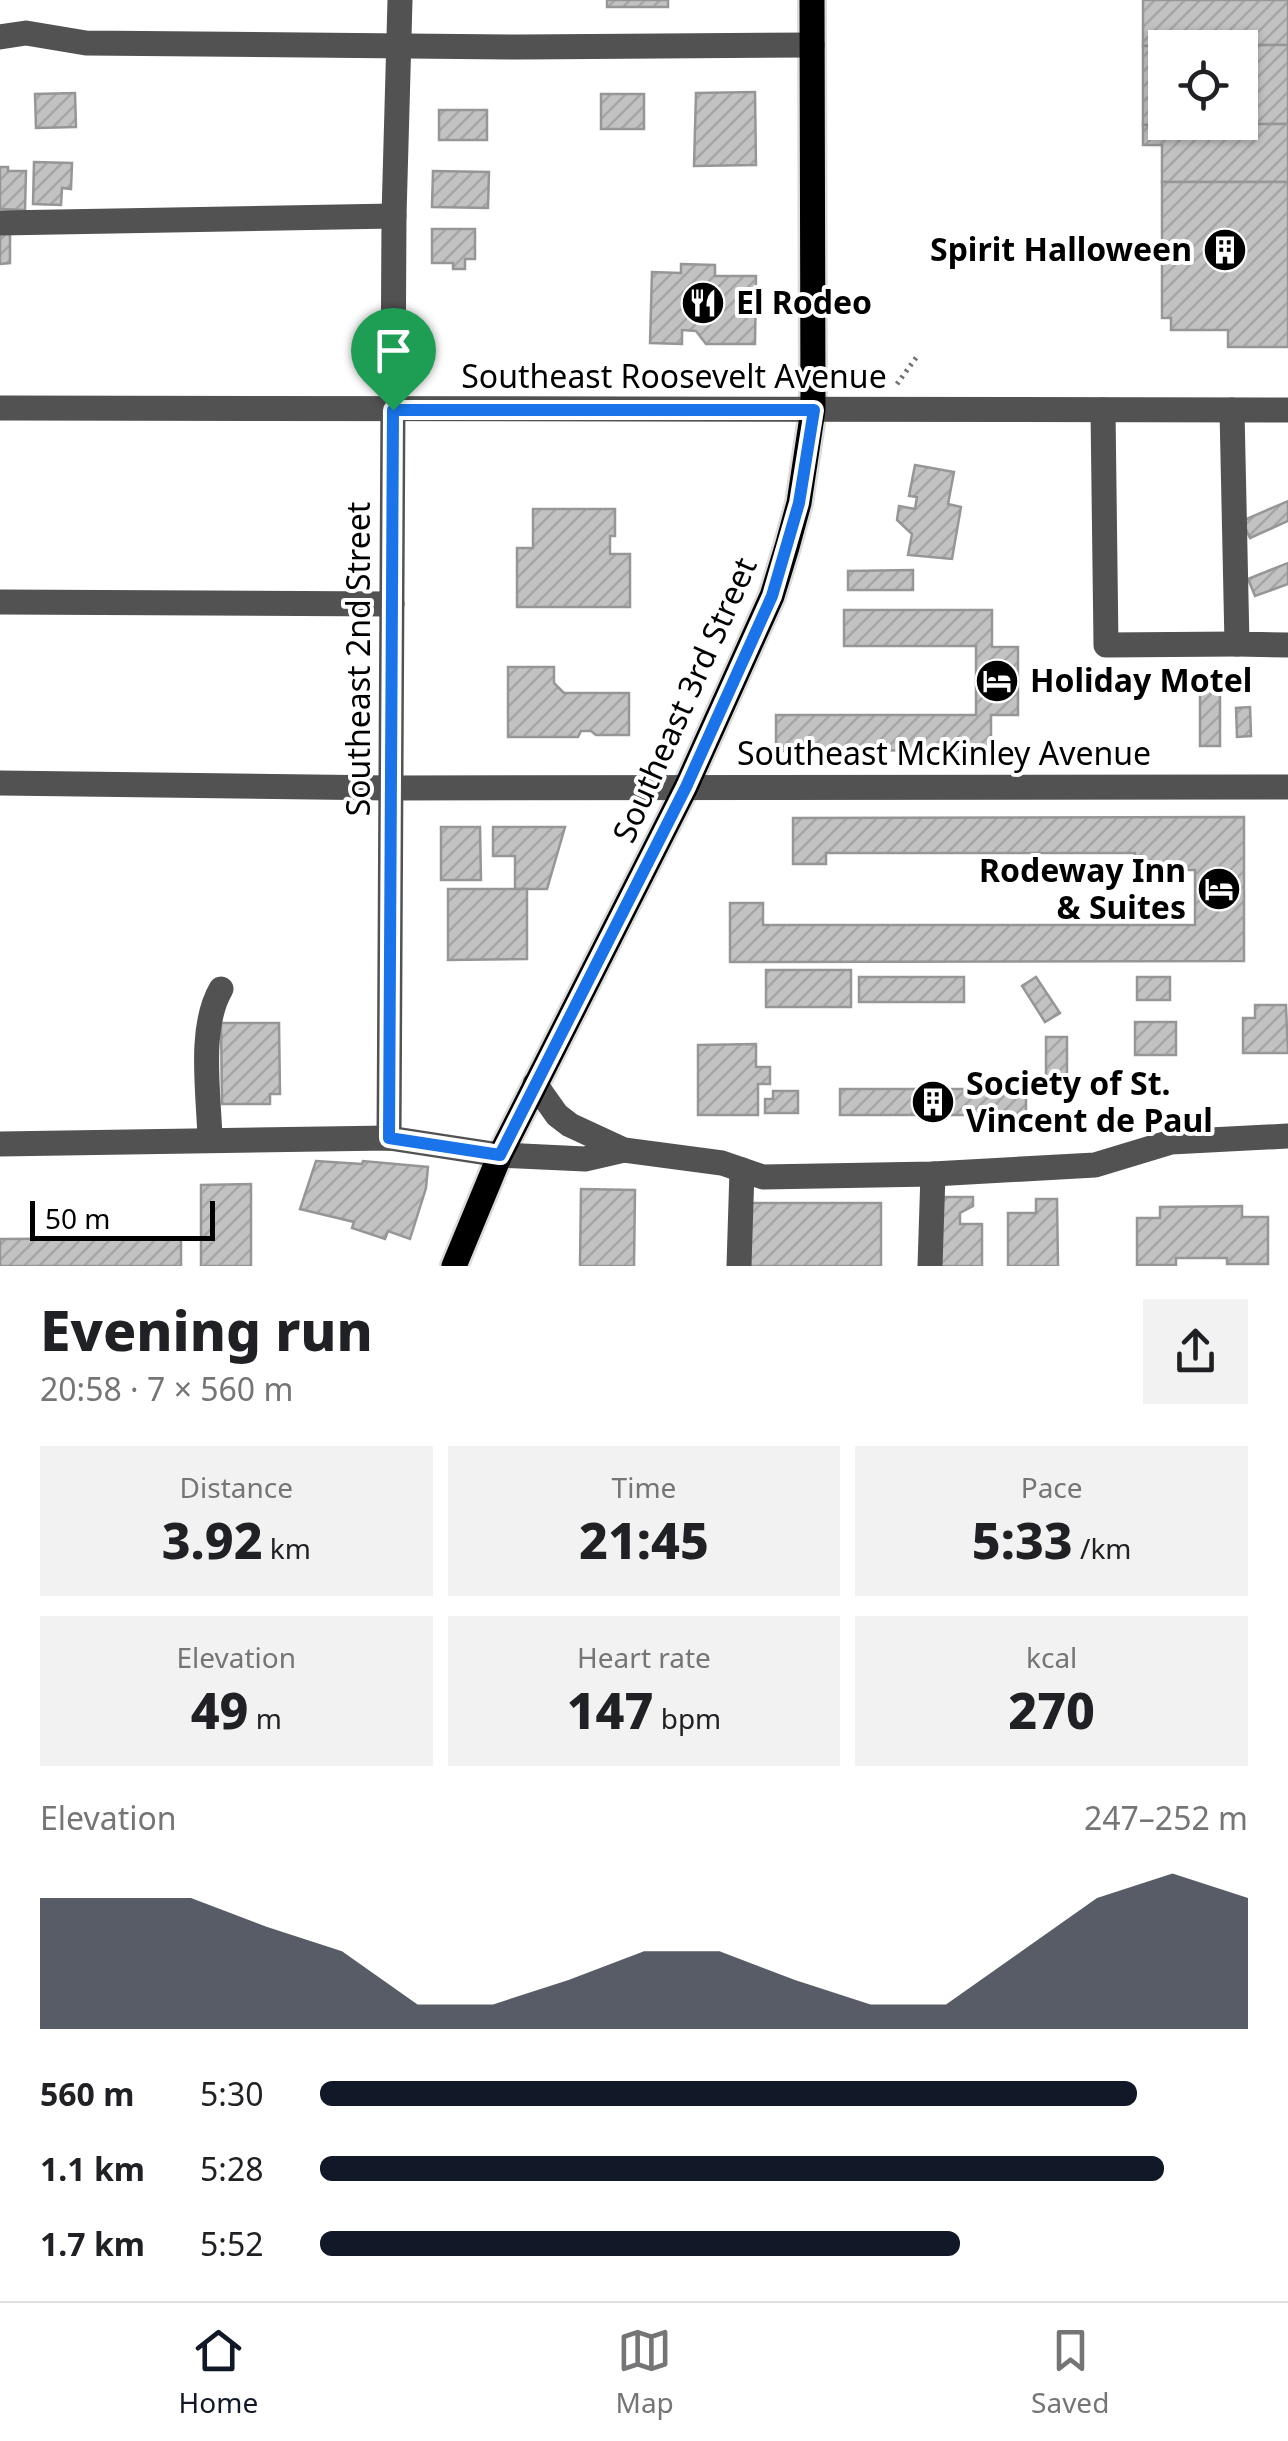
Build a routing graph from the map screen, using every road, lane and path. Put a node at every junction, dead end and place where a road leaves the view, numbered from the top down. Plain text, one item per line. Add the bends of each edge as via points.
1 (400, 0) edge
2 (812, 0) edge
3 (13, 35) edge
4 (812, 45) junction
5 (400, 46) junction
6 (394, 216) junction
7 (0, 223) edge
8 (918, 354) dead end
9 (897, 384) dead end
10 (0, 408) edge
11 (393, 410) junction
12 (814, 410) junction
13 (1102, 410) junction
14 (1232, 410) junction
15 (1288, 410) edge
16 (0, 602) edge
17 (392, 604) junction
18 (1237, 644) junction
19 (1288, 645) edge
20 (0, 783) edge
21 (686, 787) junction
22 (1288, 787) edge
23 (390, 788) junction
24 (222, 988) dead end
25 (535, 1084) junction
26 (1288, 1136) edge
27 (389, 1138) junction
28 (210, 1140) junction
29 (0, 1144) edge
30 (624, 1150) junction
31 (500, 1155) junction
32 (742, 1170) junction
33 (933, 1174) junction
34 (454, 1266) edge
35 (738, 1266) edge
36 (930, 1266) edge

1 - 5 street, Southeast 2nd Street
2 - 4 main road, Southeast 3rd Street
3 - 5 street
4 - 5 street
4 - 12 main road, Southeast 3rd Street
5 - 6 street, Southeast 2nd Street
6 - 7 street
6 - 11 street, Southeast 2nd Street
8 - 9 path
10 - 11 street, Southeast Roosevelt Avenue
11 - 12 street, Southeast Roosevelt Avenue
11 - 17 street, Southeast 2nd Street
12 - 13 street, Southeast Roosevelt Avenue
12 - 21 main road, Southeast 3rd Street via 799,503 772,596
13 - 14 street, Southeast Roosevelt Avenue
13 - 18 street via 1106,645
14 - 15 street, Southeast Roosevelt Avenue
14 - 18 street
16 - 17 street
17 - 23 street, Southeast 2nd Street
18 - 19 street
20 - 23 street, Southeast McKinley Avenue
21 - 22 street, Southeast McKinley Avenue
21 - 23 street, Southeast McKinley Avenue
21 - 25 main road, Southeast 3rd Street
23 - 27 street, Southeast 2nd Street
24 - 28 street via 208,1036
25 - 30 street via 570,1125
25 - 31 main road, Southeast 3rd Street
26 - 33 street via 1172,1142 1095,1165
27 - 28 street
27 - 31 street
28 - 29 street
30 - 31 street via 585,1159
30 - 32 street
31 - 34 main road, Southeast 3rd Street
32 - 33 street via 762,1177
32 - 35 street
33 - 36 street

